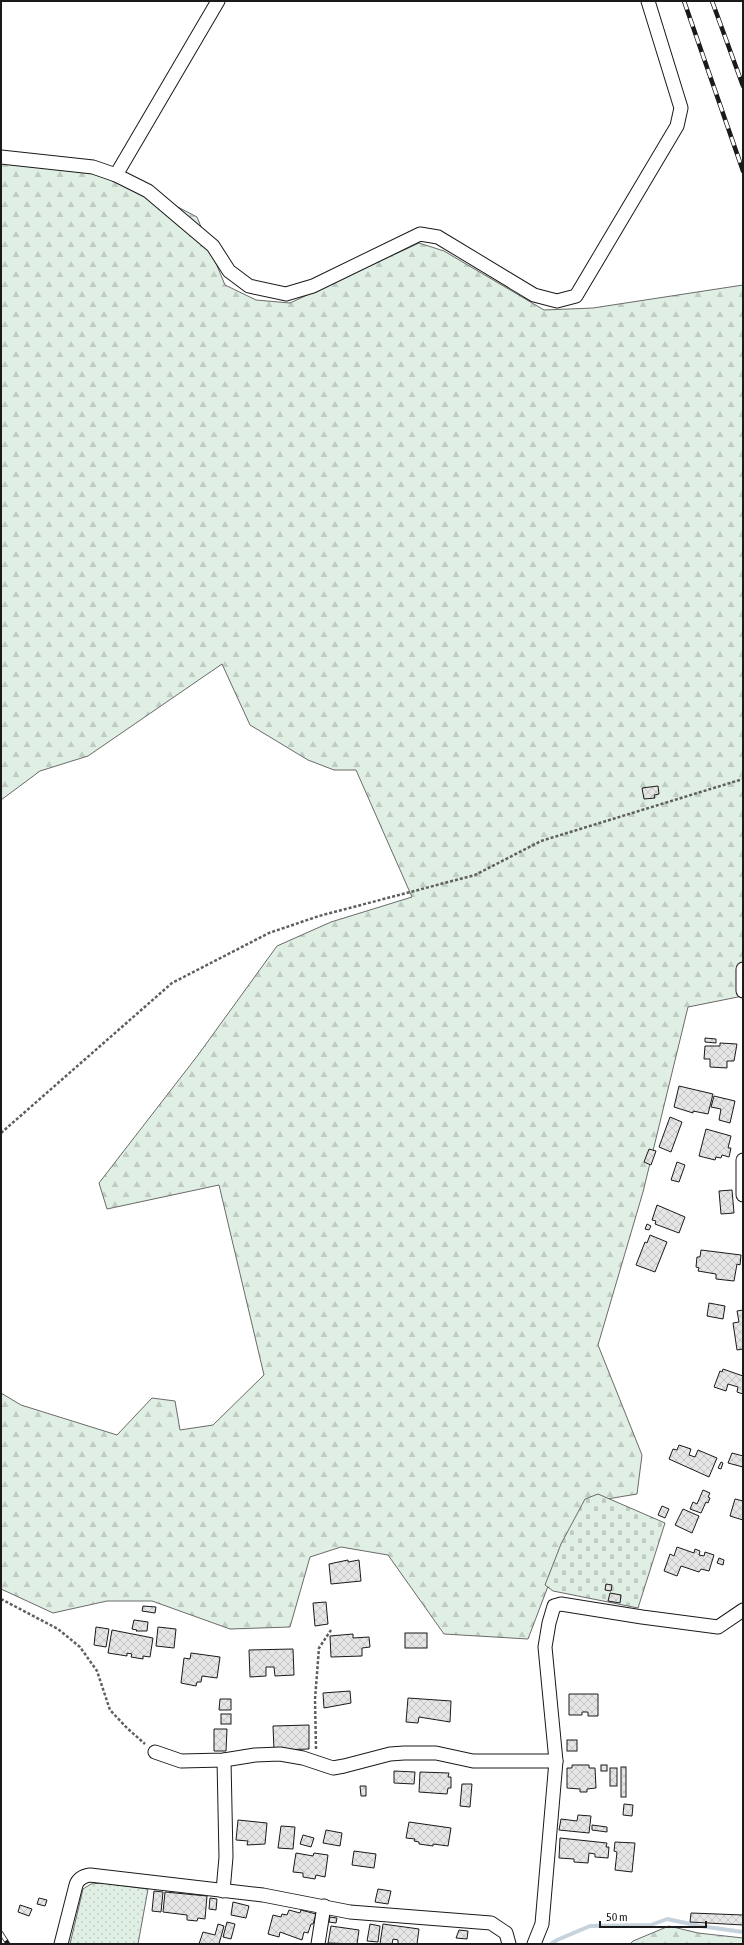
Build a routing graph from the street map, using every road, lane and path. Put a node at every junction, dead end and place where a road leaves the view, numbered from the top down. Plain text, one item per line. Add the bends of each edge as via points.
1 (218, 1) edge
2 (648, 1) edge
3 (1, 157) edge
4 (116, 175) junction
5 (743, 779) edge
6 (743, 969) edge
7 (743, 991) edge
8 (1, 1133) edge
9 (743, 1160) edge
10 (743, 1195) edge
11 (1, 1599) edge
12 (743, 1610) edge
13 (331, 1630) dead end
14 (155, 1752) joint
15 (224, 1760) junction
16 (556, 1761) junction
17 (316, 1762) junction
18 (223, 1891) junction
19 (324, 1906) junction
20 (61, 1944) edge
21 (318, 1944) edge
22 (509, 1944) edge
23 (534, 1944) edge

1 - 4 street
2 - 4 street via 681,108 677,126 576,296 557,301 534,294 438,237 420,234 313,286 286,294 249,286 229,271 213,246 160,201 148,191
3 - 4 street via 93,167
5 - 8 path via 541,841 475,875 319,916 269,932 172,983
6 - 7 street
9 - 10 street
11 - 14 path via 58,1629 80,1647 97,1671 110,1710
12 - 16 street via 718,1626 642,1618 561,1604 554,1606 548,1623 545,1647
13 - 17 path via 319,1648 315,1699
14 - 15 street via 181,1761
15 - 17 street via 280,1754
15 - 18 street via 226,1841
16 - 17 street via 473,1761 436,1753 404,1753 339,1767 328,1767
16 - 23 street via 542,1924
18 - 19 street
18 - 20 street via 84,1876 77,1881
19 - 21 street
19 - 22 street via 350,1912 491,1923 506,1933

